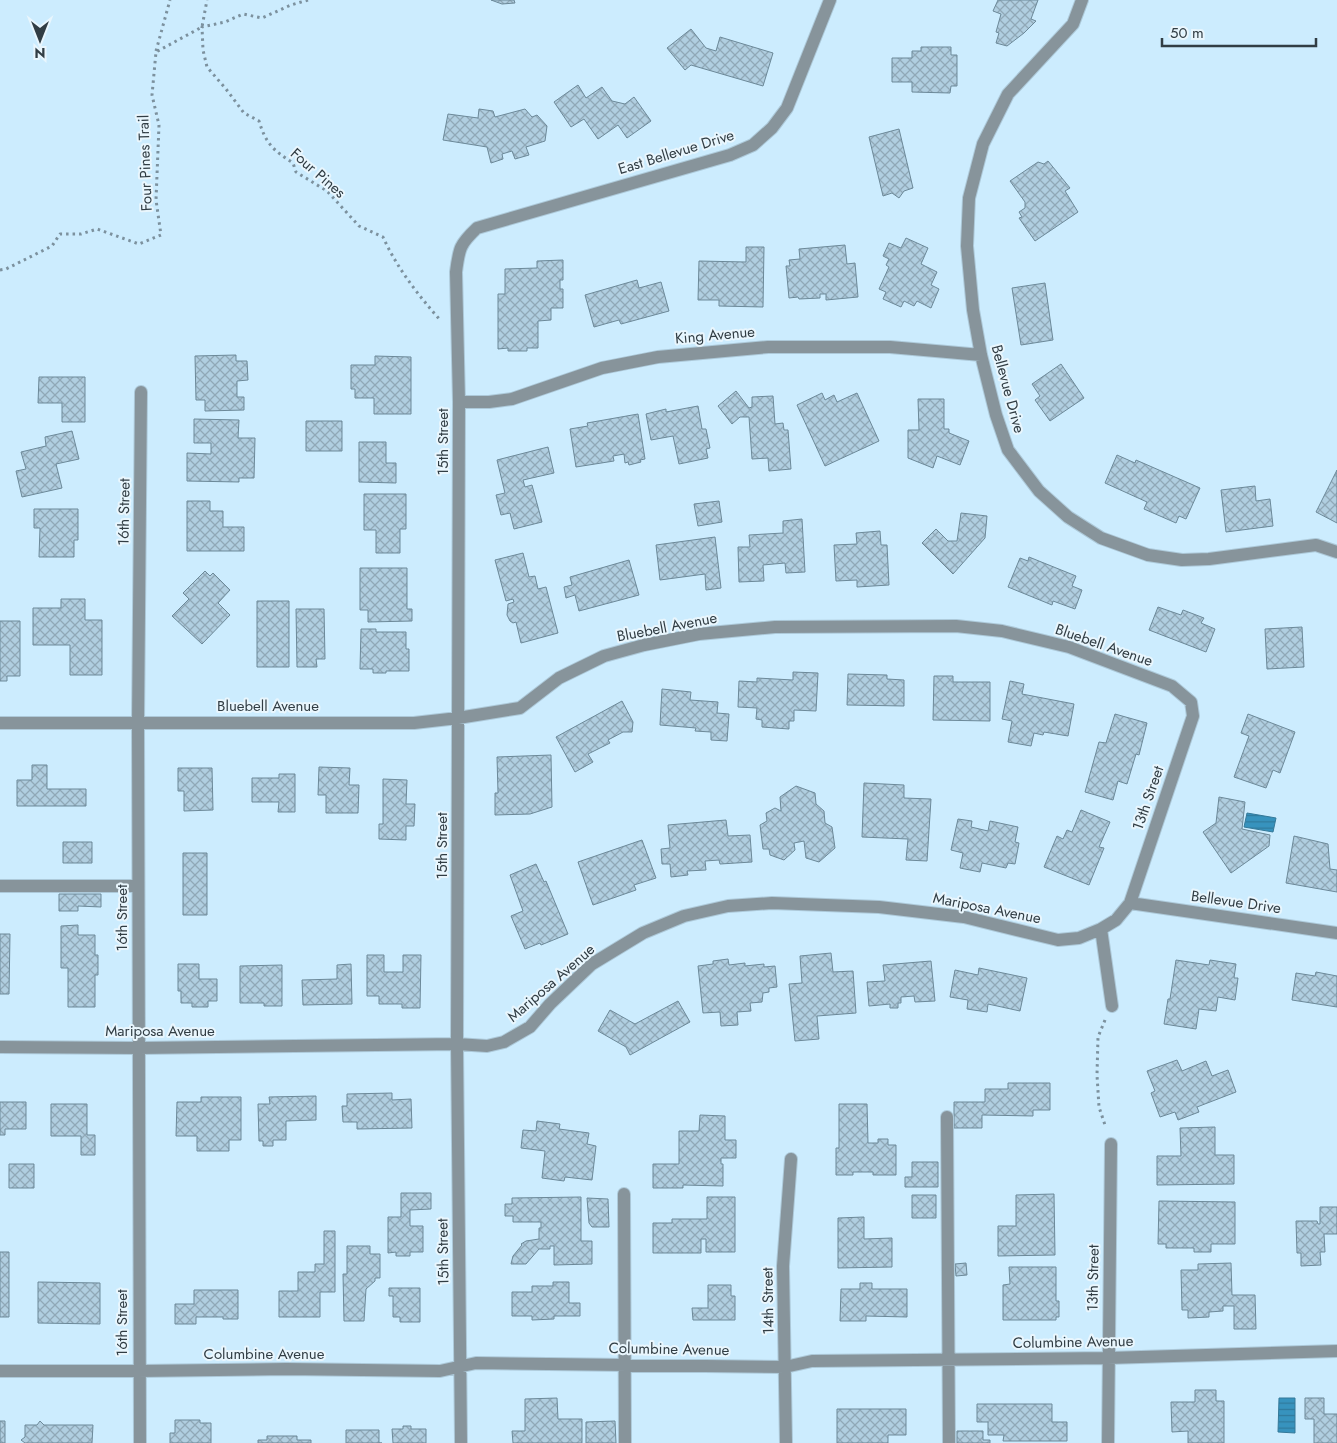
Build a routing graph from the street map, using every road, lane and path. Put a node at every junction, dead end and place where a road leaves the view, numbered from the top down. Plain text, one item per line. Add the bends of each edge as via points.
1 (170, 0) edge
2 (207, 0) edge
3 (308, 0) edge
4 (830, 0) edge
5 (1082, 0) edge
6 (202, 28) junction
7 (156, 52) junction
8 (459, 250) joint
9 (0, 270) edge
10 (457, 339) junction
11 (980, 355) junction
12 (141, 392) dead end
13 (459, 402) junction
14 (1337, 552) edge
15 (1191, 702) joint
16 (458, 718) junction
17 (0, 723) edge
18 (138, 723) junction
19 (0, 886) edge
20 (138, 886) junction
21 (1130, 904) junction
22 (1101, 929) junction
23 (1337, 933) edge
24 (1112, 1006) joint
25 (457, 1044) junction
26 (0, 1047) edge
27 (139, 1048) junction
28 (947, 1117) dead end
29 (1111, 1144) joint
30 (791, 1160) dead end
31 (624, 1194) dead end
32 (1337, 1351) edge
33 (1108, 1358) junction
34 (948, 1359) junction
35 (460, 1365) junction
36 (624, 1365) junction
37 (786, 1367) junction
38 (0, 1371) edge
39 (139, 1371) junction
40 (140, 1443) edge
41 (461, 1443) edge
42 (624, 1443) edge
43 (786, 1443) edge
44 (948, 1443) edge
45 (1108, 1443) edge

1 - 7 path
2 - 6 path
3 - 6 path via 262,18 243,14
4 - 8 street, East Bellevue Drive via 787,108 772,128 753,144 730,155 477,228
5 - 11 street, Bellevue Drive via 1073,24 1008,94 983,144 969,198 967,246
6 - 7 path
6 - 10 path, Four Pines via 207,67 244,113 259,121 264,139 293,163 296,172 327,191 359,226 383,237 394,260 420,296
7 - 9 path, Four Pines Trail via 152,95 159,125 156,200 161,235 139,244 97,229 81,234 60,234 52,246 6,270
8 - 10 street, 15th Street via 456,272
10 - 13 street, 15th Street
11 - 13 street, King Avenue via 890,347 759,348 658,357 602,368 512,399
11 - 14 street, Bellevue Drive via 1008,450 1039,491 1068,517 1101,538 1148,555 1182,560 1316,545
12 - 18 street, 16th Street
13 - 16 street, 15th Street
15 - 16 street, Bluebell Avenue via 1172,686 1079,650 1002,631 956,626 775,627 699,634 604,656 559,678 520,708
15 - 21 street, 13th Street via 1193,716
16 - 18 street, Bluebell Avenue via 414,723
16 - 25 street, 15th Street
17 - 18 street, Bluebell Avenue
18 - 20 street, 16th Street
19 - 20 street
20 - 27 street, 16th Street
21 - 22 street, Mariposa Avenue via 1116,920
21 - 23 street, Bellevue Drive
22 - 24 street
22 - 25 street, Mariposa Avenue via 1079,938 1058,940 964,917 879,907 772,903 728,906 684,916 643,932 592,964 530,1027 504,1042 487,1046
24 - 29 path via 1098,1037 1097,1075 1098,1107
25 - 27 street, Mariposa Avenue
25 - 35 street, 15th Street
26 - 27 street, Mariposa Avenue
27 - 39 street, 16th Street
28 - 34 street
29 - 33 street, 13th Street
30 - 37 street, 14th Street via 783,1266
31 - 36 street
32 - 33 street, Columbine Avenue
33 - 34 street, Columbine Avenue
33 - 45 street, 13th Street
34 - 37 street, Columbine Avenue via 812,1361
34 - 44 street
35 - 36 street, Columbine Avenue
35 - 39 street, Columbine Avenue via 440,1371
35 - 41 street, 15th Street
36 - 37 street, Columbine Avenue
36 - 42 street
37 - 43 street, 14th Street
38 - 39 street, Columbine Avenue
39 - 40 street, 16th Street

